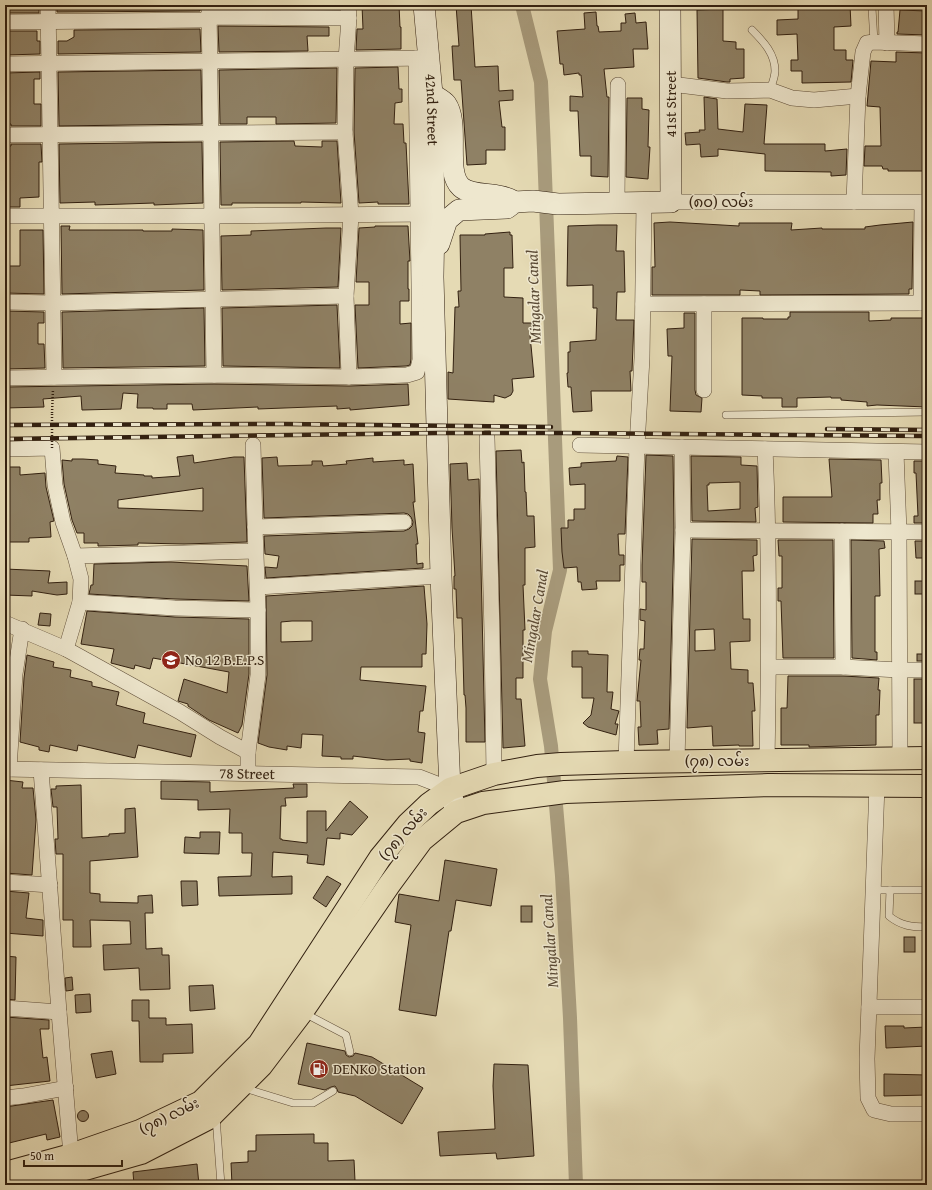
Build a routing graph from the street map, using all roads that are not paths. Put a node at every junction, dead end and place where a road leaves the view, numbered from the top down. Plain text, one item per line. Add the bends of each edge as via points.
1 (48, 5) edge
2 (424, 5) edge
3 (670, 5) edge
4 (879, 7) edge
5 (209, 11) edge
6 (348, 12) edge
7 (5, 22) edge
8 (48, 22) junction
9 (752, 30) dead end
10 (880, 42) junction
11 (927, 44) edge
12 (422, 58) junction
13 (346, 60) junction
14 (210, 61) junction
15 (5, 64) edge
16 (49, 64) junction
17 (671, 84) junction
18 (618, 85) dead end
19 (770, 90) junction
20 (432, 94) junction
21 (858, 96) junction
22 (211, 132) junction
23 (345, 132) junction
24 (50, 134) junction
25 (5, 135) edge
26 (524, 202) junction
27 (672, 202) junction
28 (854, 202) junction
29 (924, 202) edge
30 (617, 203) junction
31 (644, 203) junction
32 (426, 214) junction
33 (52, 215) junction
34 (351, 215) junction
35 (5, 216) edge
36 (211, 216) junction
37 (433, 277) junction
38 (346, 296) junction
39 (213, 298) junction
40 (5, 302) edge
41 (52, 303) junction
42 (924, 303) edge
43 (643, 304) junction
44 (704, 304) junction
45 (214, 375) junction
46 (54, 377) junction
47 (349, 377) junction
48 (5, 378) edge
49 (704, 390) dead end
50 (927, 412) edge
51 (726, 415) dead end
52 (487, 438) dead end
53 (253, 445) dead end
54 (580, 445) dead end
55 (637, 446) junction
56 (682, 447) junction
57 (5, 449) edge
58 (765, 449) junction
59 (896, 452) junction
60 (927, 452) edge
61 (404, 522) dead end
62 (255, 527) junction
63 (769, 529) junction
64 (683, 530) junction
65 (842, 531) junction
66 (899, 532) junction
67 (927, 532) edge
68 (255, 552) junction
69 (76, 556) junction
70 (442, 576) junction
71 (258, 587) junction
72 (80, 602) junction
73 (258, 610) junction
74 (5, 623) edge
75 (22, 629) junction
76 (66, 649) junction
77 (769, 667) junction
78 (843, 667) junction
79 (900, 670) junction
80 (927, 670) edge
81 (248, 752) junction
82 (900, 758) junction
83 (927, 758) edge
84 (678, 761) junction
85 (767, 761) junction
86 (626, 762) junction
87 (7, 769) edge
88 (41, 770) junction
89 (248, 773) junction
90 (494, 774) junction
91 (877, 786) junction
92 (927, 786) edge
93 (450, 789) junction
94 (456, 812) junction
95 (5, 882) edge
96 (50, 885) junction
97 (873, 890) junction
98 (890, 890) junction
99 (927, 890) edge
100 (927, 927) edge
101 (869, 1007) junction
102 (927, 1007) edge
103 (5, 1008) edge
104 (59, 1012) junction
105 (302, 1012) junction
106 (350, 1052) dead end
107 (240, 1087) junction
108 (66, 1088) junction
109 (333, 1091) dead end
110 (5, 1098) edge
111 (215, 1111) junction
112 (927, 1114) edge
113 (71, 1155) junction
114 (5, 1173) edge
115 (29, 1185) edge
116 (221, 1185) edge

1 - 8 street
2 - 12 street, 42nd Street
3 - 17 street, 41st Street
4 - 10 street
5 - 6 street
5 - 8 street via 203,20
5 - 14 street
6 - 13 street
7 - 8 street
8 - 16 street
9 - 19 lane via 773,57 775,72
10 - 11 street
10 - 21 street via 867,43 863,52
12 - 13 street
12 - 20 street, 42nd Street
12 - 32 street
13 - 14 street
13 - 23 street
14 - 16 street
14 - 22 street
15 - 16 street
16 - 24 street
17 - 19 street via 728,91
17 - 27 street, 41st Street
18 - 30 street
19 - 21 street via 792,98 814,100
20 - 26 street, (၈၀) လမ်း via 446,103 450,113 452,160 454,174 460,186 466,191
20 - 32 street, 42nd Street
21 - 28 street
22 - 23 street
22 - 24 street
22 - 36 street
23 - 34 street
24 - 25 street
24 - 33 street
26 - 30 street, (၈၀) လမ်း
26 - 37 street, (၈၀) လမ်း via 507,208 459,210 447,220 438,245
27 - 28 street, (၈၀) လမ်း
27 - 31 street, (၈၀) လမ်း
28 - 29 street, (၈၀) လမ်း
29 - 42 street
30 - 31 street, (၈၀) လမ်း
31 - 43 street
32 - 34 street
32 - 37 street, 42nd Street
32 - 47 street via 420,360 417,372 407,375
33 - 35 street
33 - 36 street
33 - 41 street
34 - 36 street
34 - 38 street
36 - 39 street
37 - 70 street
38 - 39 street
38 - 47 street
39 - 41 street
39 - 45 street
40 - 41 street
41 - 46 street
42 - 44 street
43 - 44 street
43 - 55 street
44 - 49 street
45 - 46 street
45 - 47 street
46 - 48 street
50 - 51 lane
52 - 90 street
53 - 62 street
54 - 55 street
55 - 56 street
55 - 86 street
56 - 58 street
56 - 64 street
57 - 69 street via 52,448 55,485 63,522
58 - 59 street
58 - 63 street
59 - 60 street
59 - 66 street
61 - 62 street
62 - 68 street
63 - 64 street
63 - 65 street
63 - 77 street
64 - 84 street
65 - 66 street
65 - 78 street
66 - 67 street
66 - 79 street
68 - 69 street
68 - 71 street
69 - 72 street via 81,579
70 - 71 street
70 - 93 street
71 - 73 street
72 - 73 street
72 - 76 street
73 - 81 street via 258,675
74 - 75 street
75 - 76 street
75 - 87 street via 15,674
76 - 81 street
77 - 78 street
77 - 85 street
78 - 79 street
79 - 80 street
79 - 82 street
81 - 89 street
82 - 83 main road, (၇၈) လမ်း
82 - 85 main road, (၇၈) လမ်း
84 - 85 main road, (၇၈) လမ်း
84 - 86 main road, (၇၈) လမ်း
86 - 90 main road, (၇၈) လမ်း via 537,766
87 - 88 street, 78 Street
88 - 89 street, 78 Street
88 - 96 street
89 - 93 street, 78 Street via 419,777
90 - 93 main road, (၇၈) လမ်း
91 - 92 main road, (၇၈) လမ်း
91 - 94 main road, (၇၈) လမ်း via 768,785 565,792 482,803
91 - 97 street
93 - 94 street
93 - 113 main road, (၇၈) လမ်း via 408,824 380,858 259,1044 201,1102 140,1131
94 - 105 main road, (၇၈) လမ်း via 422,840
95 - 96 street
96 - 104 street
97 - 98 lane
97 - 101 street
98 - 99 lane
98 - 100 lane via 889,916 908,926
101 - 102 street
101 - 112 street via 868,1098 874,1110 890,1114
103 - 104 street
104 - 108 street
105 - 106 lane via 346,1035
105 - 107 main road, (၇၈) လမ်း via 261,1066
107 - 109 lane via 293,1103 313,1103
107 - 111 main road, (၇၈) လမ်း
108 - 110 street
108 - 113 street
111 - 115 main road, (၇၈) လမ်း via 208,1118 141,1153
111 - 116 lane
113 - 114 main road, (၇၈) လမ်း

